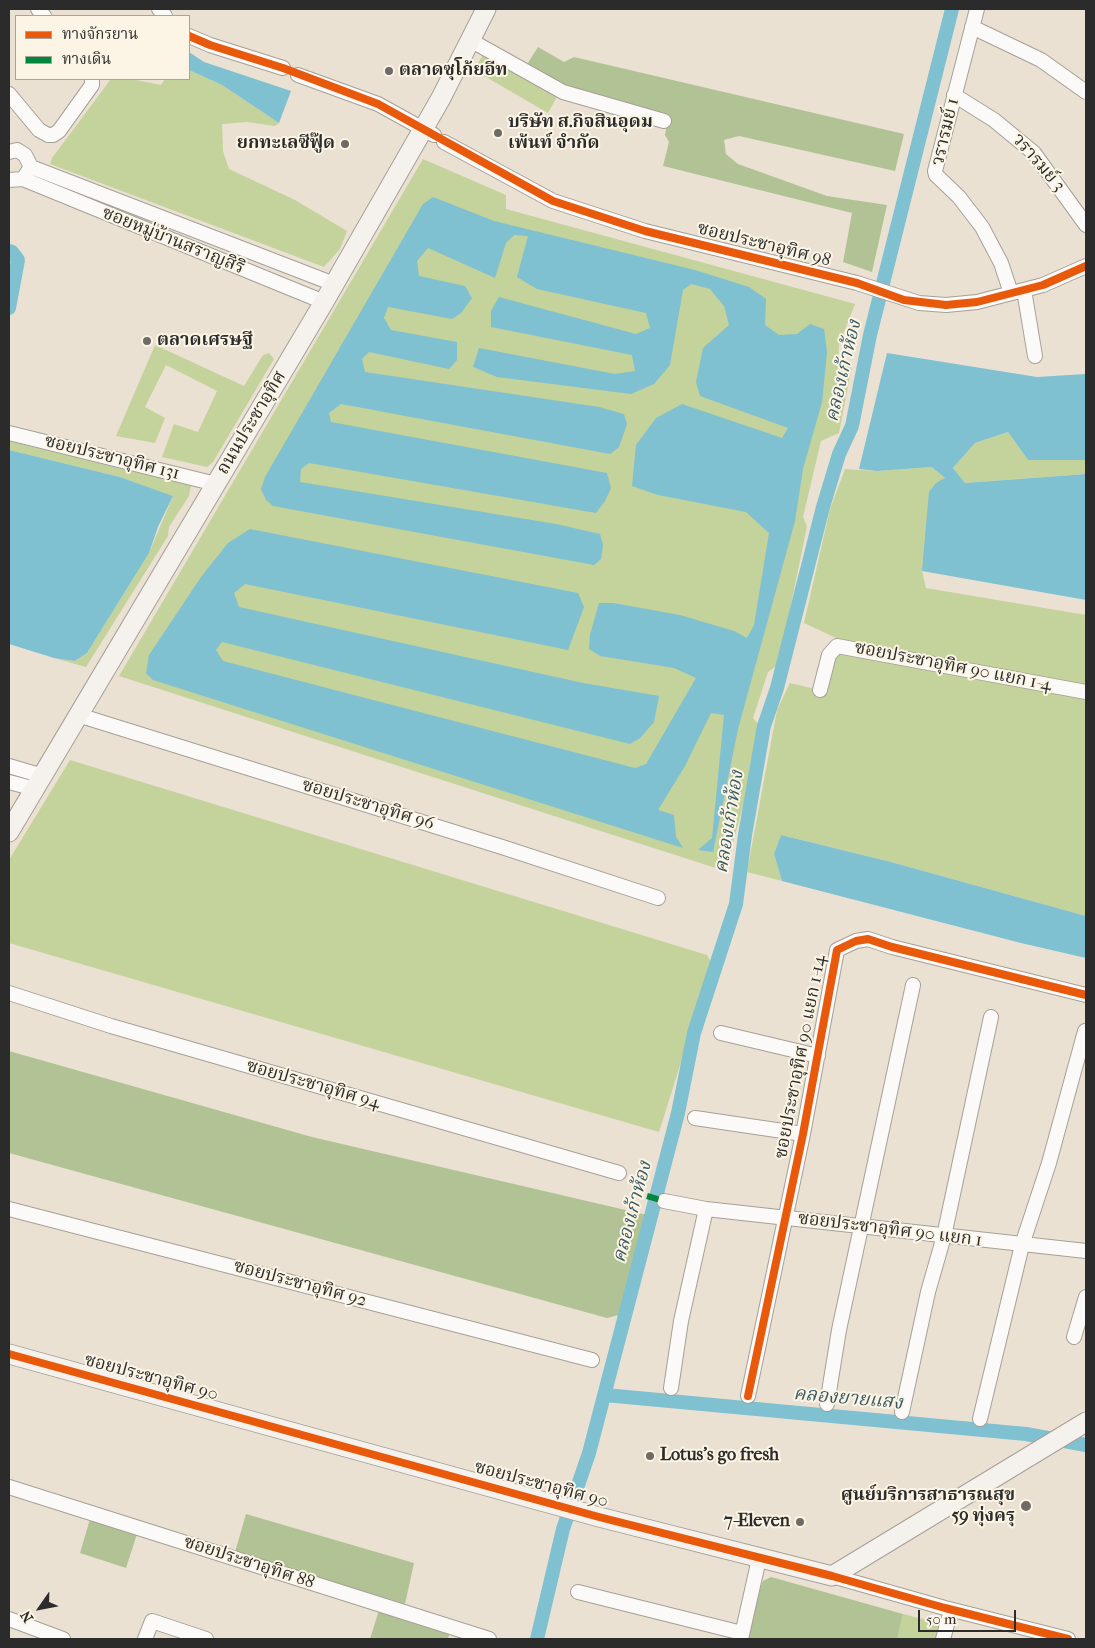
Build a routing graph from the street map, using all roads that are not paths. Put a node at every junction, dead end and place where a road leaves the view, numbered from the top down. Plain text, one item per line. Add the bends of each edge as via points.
1 (486, 9) edge
2 (977, 9) edge
3 (972, 27) junction
4 (190, 36) edge
5 (470, 40) junction
6 (284, 68) dead end
7 (298, 74) dead end
8 (92, 80) edge
9 (1086, 92) edge
10 (9, 94) edge
11 (954, 95) junction
12 (664, 121) dead end
13 (434, 135) junction
14 (9, 152) edge
15 (31, 167) junction
16 (16, 180) edge
17 (1086, 224) edge
18 (1086, 266) edge
19 (334, 284) junction
20 (1018, 291) junction
21 (324, 302) junction
22 (1035, 356) dead end
23 (9, 433) edge
24 (216, 484) junction
25 (820, 690) dead end
26 (1086, 692) edge
27 (78, 715) junction
28 (9, 766) edge
29 (9, 782) edge
30 (39, 782) junction
31 (9, 832) edge
32 (658, 898) dead end
33 (913, 985) dead end
34 (9, 994) edge
35 (1086, 995) edge
36 (990, 1017) dead end
37 (1085, 1030) dead end
38 (721, 1033) dead end
39 (818, 1056) junction
40 (695, 1118) dead end
41 (803, 1134) junction
42 (618, 1173) dead end
43 (664, 1201) dead end
44 (9, 1209) edge
45 (706, 1209) junction
46 (784, 1218) junction
47 (861, 1226) junction
48 (944, 1236) junction
49 (1022, 1245) junction
50 (1086, 1250) edge
51 (1086, 1297) edge
52 (1074, 1338) dead end
53 (9, 1354) edge
54 (592, 1360) dead end
55 (671, 1388) dead end
56 (748, 1396) dead end
57 (826, 1404) dead end
58 (902, 1412) dead end
59 (980, 1419) dead end
60 (1086, 1422) edge
61 (9, 1487) edge
62 (759, 1559) junction
63 (832, 1576) junction
64 (578, 1592) dead end
65 (951, 1610) junction
66 (9, 1619) edge
67 (741, 1636) edge
68 (1040, 1636) edge
69 (63, 1639) edge
70 (145, 1639) edge
71 (206, 1639) edge
72 (489, 1639) edge
73 (944, 1639) edge
74 (1068, 1639) edge

1 - 5 street, ถนนประชาอุทิศ
2 - 3 street, วรารมย์ 1
3 - 9 street via 1041,60
3 - 11 street, วรารมย์ 1
4 - 6 street
5 - 12 street via 564,92
5 - 13 street, ถนนประชาอุทิศ
7 - 13 street, ซอยประชาอุทิศ 98 via 378,104
8 - 10 street via 92,85 53,135 40,130
11 - 17 street, วรารมย์ 3 via 1002,125 1034,153
11 - 20 street, วรารมย์ 1 via 936,175 959,197 982,227
13 - 19 street, ถนนประชาอุทิศ
13 - 20 street, ซอยประชาอุทิศ 98 via 552,201 645,231 857,283 904,300 946,305 977,302
14 - 15 street, ซอยหมู่บ้านสราญสิริ via 16,150 25,154
15 - 16 street, ซอยหมู่บ้านสราญสิริ
15 - 19 street, ซอยหมู่บ้านสราญสิริ
16 - 21 street, ซอยหมู่บ้านสราญสิริ
18 - 20 street, ซอยประชาอุทิศ 98 via 1043,285
19 - 21 street, ถนนประชาอุทิศ
20 - 22 street
21 - 24 street, ถนนประชาอุทิศ
23 - 24 street, ซอยประชาอุทิศ 131
24 - 27 street, ถนนประชาอุทิศ
25 - 26 street, ซอยประชาอุทิศ 90 แยก 1-4 via 829,655 837,646
27 - 30 street, ถนนประชาอุทิศ
27 - 32 street, ซอยประชาอุทิศ 96
28 - 30 street
29 - 30 street
30 - 31 street, ถนนประชาอุทิศ
33 - 47 street
34 - 42 street, ซอยประชาอุทิศ 94
35 - 39 street, ซอยประชาอุทิศ 90 แยก 1-14 via 868,939 856,941 837,950
36 - 48 street
37 - 49 street via 1049,1163
38 - 39 street
39 - 41 street, ซอยประชาอุทิศ 90 แยก 1-14
40 - 41 street
41 - 46 street, ซอยประชาอุทิศ 90 แยก 1-14
43 - 45 street, ซอยประชาอุทิศ 90 แยก 1
44 - 54 street, ซอยประชาอุทิศ 92
45 - 46 street, ซอยประชาอุทิศ 90 แยก 1
45 - 55 street via 681,1321
46 - 47 street, ซอยประชาอุทิศ 90 แยก 1
46 - 56 street, ซอยประชาอุทิศ 90 แยก 1-14
47 - 48 street, ซอยประชาอุทิศ 90 แยก 1
47 - 57 street
48 - 49 street, ซอยประชาอุทิศ 90 แยก 1
48 - 58 street via 928,1292
49 - 50 street, ซอยประชาอุทิศ 90 แยก 1
49 - 59 street
51 - 52 street
53 - 62 street, ซอยประชาอุทิศ 90
60 - 63 street
61 - 72 street, ซอยประชาอุทิศ 88
62 - 63 street, ซอยประชาอุทิศ 90
62 - 67 street
63 - 65 street, ซอยประชาอุทิศ 90
64 - 67 street
65 - 68 street, ซอยประชาอุทิศ 90
65 - 73 street
66 - 69 street
68 - 74 street, ซอยประชาอุทิศ 90
70 - 71 street via 152,1621

